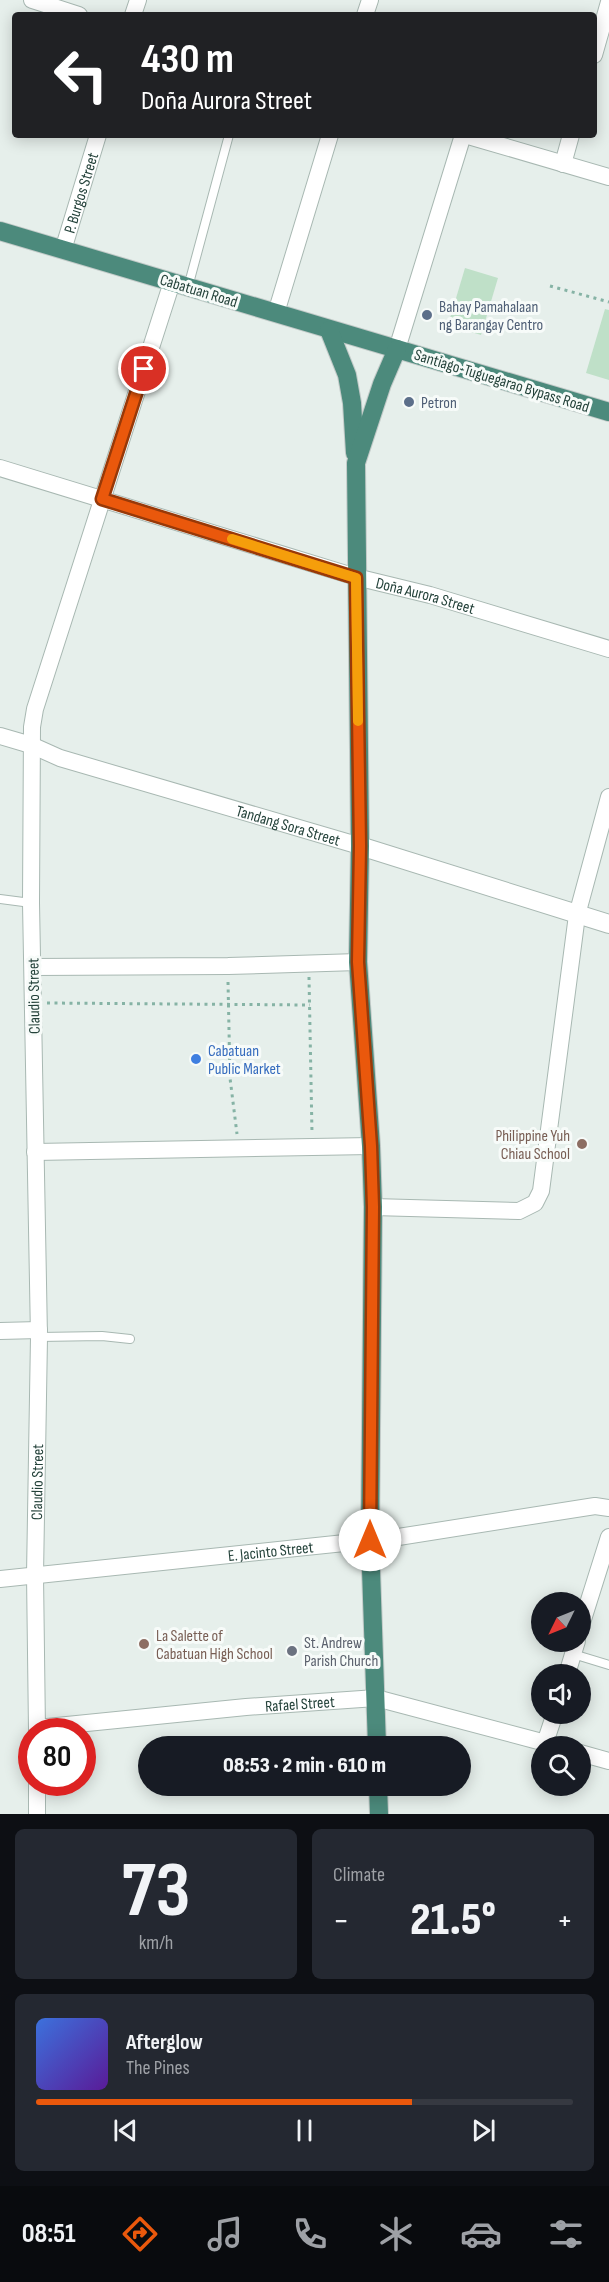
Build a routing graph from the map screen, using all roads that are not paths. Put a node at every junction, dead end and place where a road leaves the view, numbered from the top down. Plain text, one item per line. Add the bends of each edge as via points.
1 (32, 0) edge
2 (609, 3) edge
3 (69, 12) edge
4 (597, 45) edge
5 (97, 138) edge
6 (228, 138) edge
7 (329, 138) edge
8 (463, 138) edge
9 (474, 138) edge
10 (570, 138) edge
11 (563, 164) junction
12 (609, 177) edge
13 (0, 231) edge
14 (63, 250) junction
15 (180, 285) junction
16 (276, 313) junction
17 (329, 330) junction
18 (397, 349) junction
19 (609, 412) edge
20 (356, 463) junction
21 (0, 468) edge
22 (102, 499) junction
23 (356, 578) junction
24 (609, 649) edge
25 (0, 736) edge
26 (31, 745) junction
27 (609, 797) edge
28 (360, 846) junction
29 (0, 899) edge
30 (31, 903) junction
31 (577, 915) junction
32 (609, 924) edge
33 (358, 962) junction
34 (33, 967) junction
35 (371, 1146) junction
36 (35, 1152) junction
37 (373, 1207) junction
38 (0, 1332) edge
39 (39, 1334) junction
40 (130, 1339) dead end
41 (609, 1508) edge
42 (609, 1537) edge
43 (370, 1540) junction
44 (35, 1575) junction
45 (0, 1579) edge
46 (591, 1594) edge
47 (584, 1652) edge
48 (609, 1665) edge
49 (376, 1698) junction
50 (37, 1718) edge
51 (96, 1724) edge
52 (377, 1736) edge
53 (531, 1739) edge
54 (591, 1756) edge
55 (609, 1761) edge
56 (37, 1796) edge
57 (378, 1796) edge
58 (38, 1814) edge
59 (379, 1814) edge

1 - 3 street
2 - 4 street
5 - 14 street, P. Burgos Street
6 - 15 lane
7 - 16 street
8 - 18 street
9 - 11 street
10 - 11 street
11 - 12 street
13 - 14 highway, Cabatuan Road
14 - 15 highway, Cabatuan Road
15 - 16 highway, Cabatuan Road
15 - 22 street, Claudio Street
16 - 17 highway, Cabatuan Road
17 - 18 highway, Cabatuan Road
17 - 20 highway via 352,403
18 - 19 highway, Santiago-Tuguegarao Bypass Road
18 - 20 highway, Santiago-Tuguegarao Bypass Road
20 - 23 highway, Santiago-Tuguegarao Bypass Road
21 - 22 street, Doña Aurora Street
22 - 23 street, Doña Aurora Street
22 - 26 street, Claudio Street via 35,709
23 - 24 street, Doña Aurora Street via 430,595
23 - 28 highway, Santiago-Tuguegarao Bypass Road
25 - 26 street, Tandang Sora Street
26 - 28 street, Tandang Sora Street via 60,758
26 - 30 street, Claudio Street
27 - 31 street
28 - 31 street, Tandang Sora Street
28 - 33 highway, Santiago-Tuguegarao Bypass Road
29 - 30 lane
30 - 34 street, Claudio Street
31 - 32 street, Tandang Sora Street
31 - 37 street via 541,1191 535,1203 519,1211
33 - 34 street
33 - 35 highway, Santiago-Tuguegarao Bypass Road
34 - 36 street, Claudio Street
35 - 36 street
35 - 37 highway, Santiago-Tuguegarao Bypass Road
36 - 39 street, Claudio Street
37 - 43 highway, Santiago-Tuguegarao Bypass Road
38 - 39 street
39 - 40 lane
39 - 44 street, Claudio Street
41 - 43 street, E. Jacinto Street via 595,1506
42 - 46 street
43 - 44 street, E. Jacinto Street
43 - 49 highway, Santiago-Tuguegarao Bypass Road
44 - 45 street, E. Jacinto Street
44 - 50 street, Claudio Street
47 - 48 lane
49 - 51 street, Rafael Street
49 - 52 highway, Santiago-Tuguegarao Bypass Road
49 - 53 street, Rafael Street
54 - 55 street
56 - 58 street
57 - 59 highway

